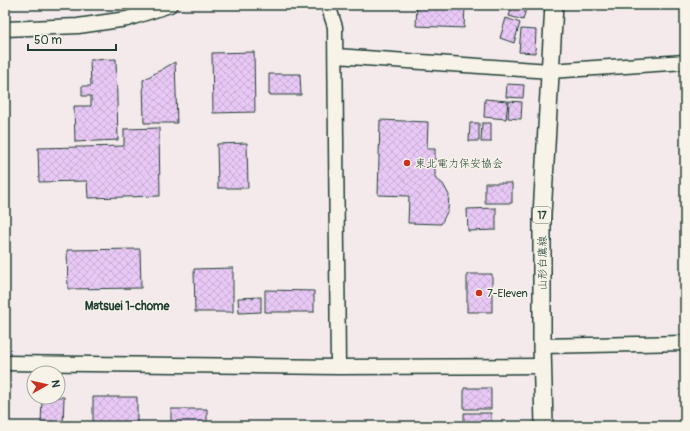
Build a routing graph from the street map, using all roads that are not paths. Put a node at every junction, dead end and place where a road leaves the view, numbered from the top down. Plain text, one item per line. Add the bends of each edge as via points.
1 (170, 5) edge
2 (328, 5) edge
3 (554, 5) edge
4 (127, 12) edge
5 (5, 29) edge
6 (336, 56) junction
7 (685, 62) edge
8 (550, 71) junction
9 (685, 343) edge
10 (542, 346) junction
11 (5, 363) edge
12 (543, 366) junction
13 (338, 367) junction
14 (544, 426) edge

1 - 4 street
2 - 6 street via 335,27
3 - 8 main road, 山形白鷹線 / 17
4 - 5 street via 78,26
6 - 8 street
6 - 13 street
7 - 8 street
8 - 10 main road, 山形白鷹線 / 17 via 542,215
9 - 10 street
10 - 12 main road, 山形白鷹線 / 17
11 - 13 street
12 - 13 street
12 - 14 main road, 山形白鷹線 / 17

